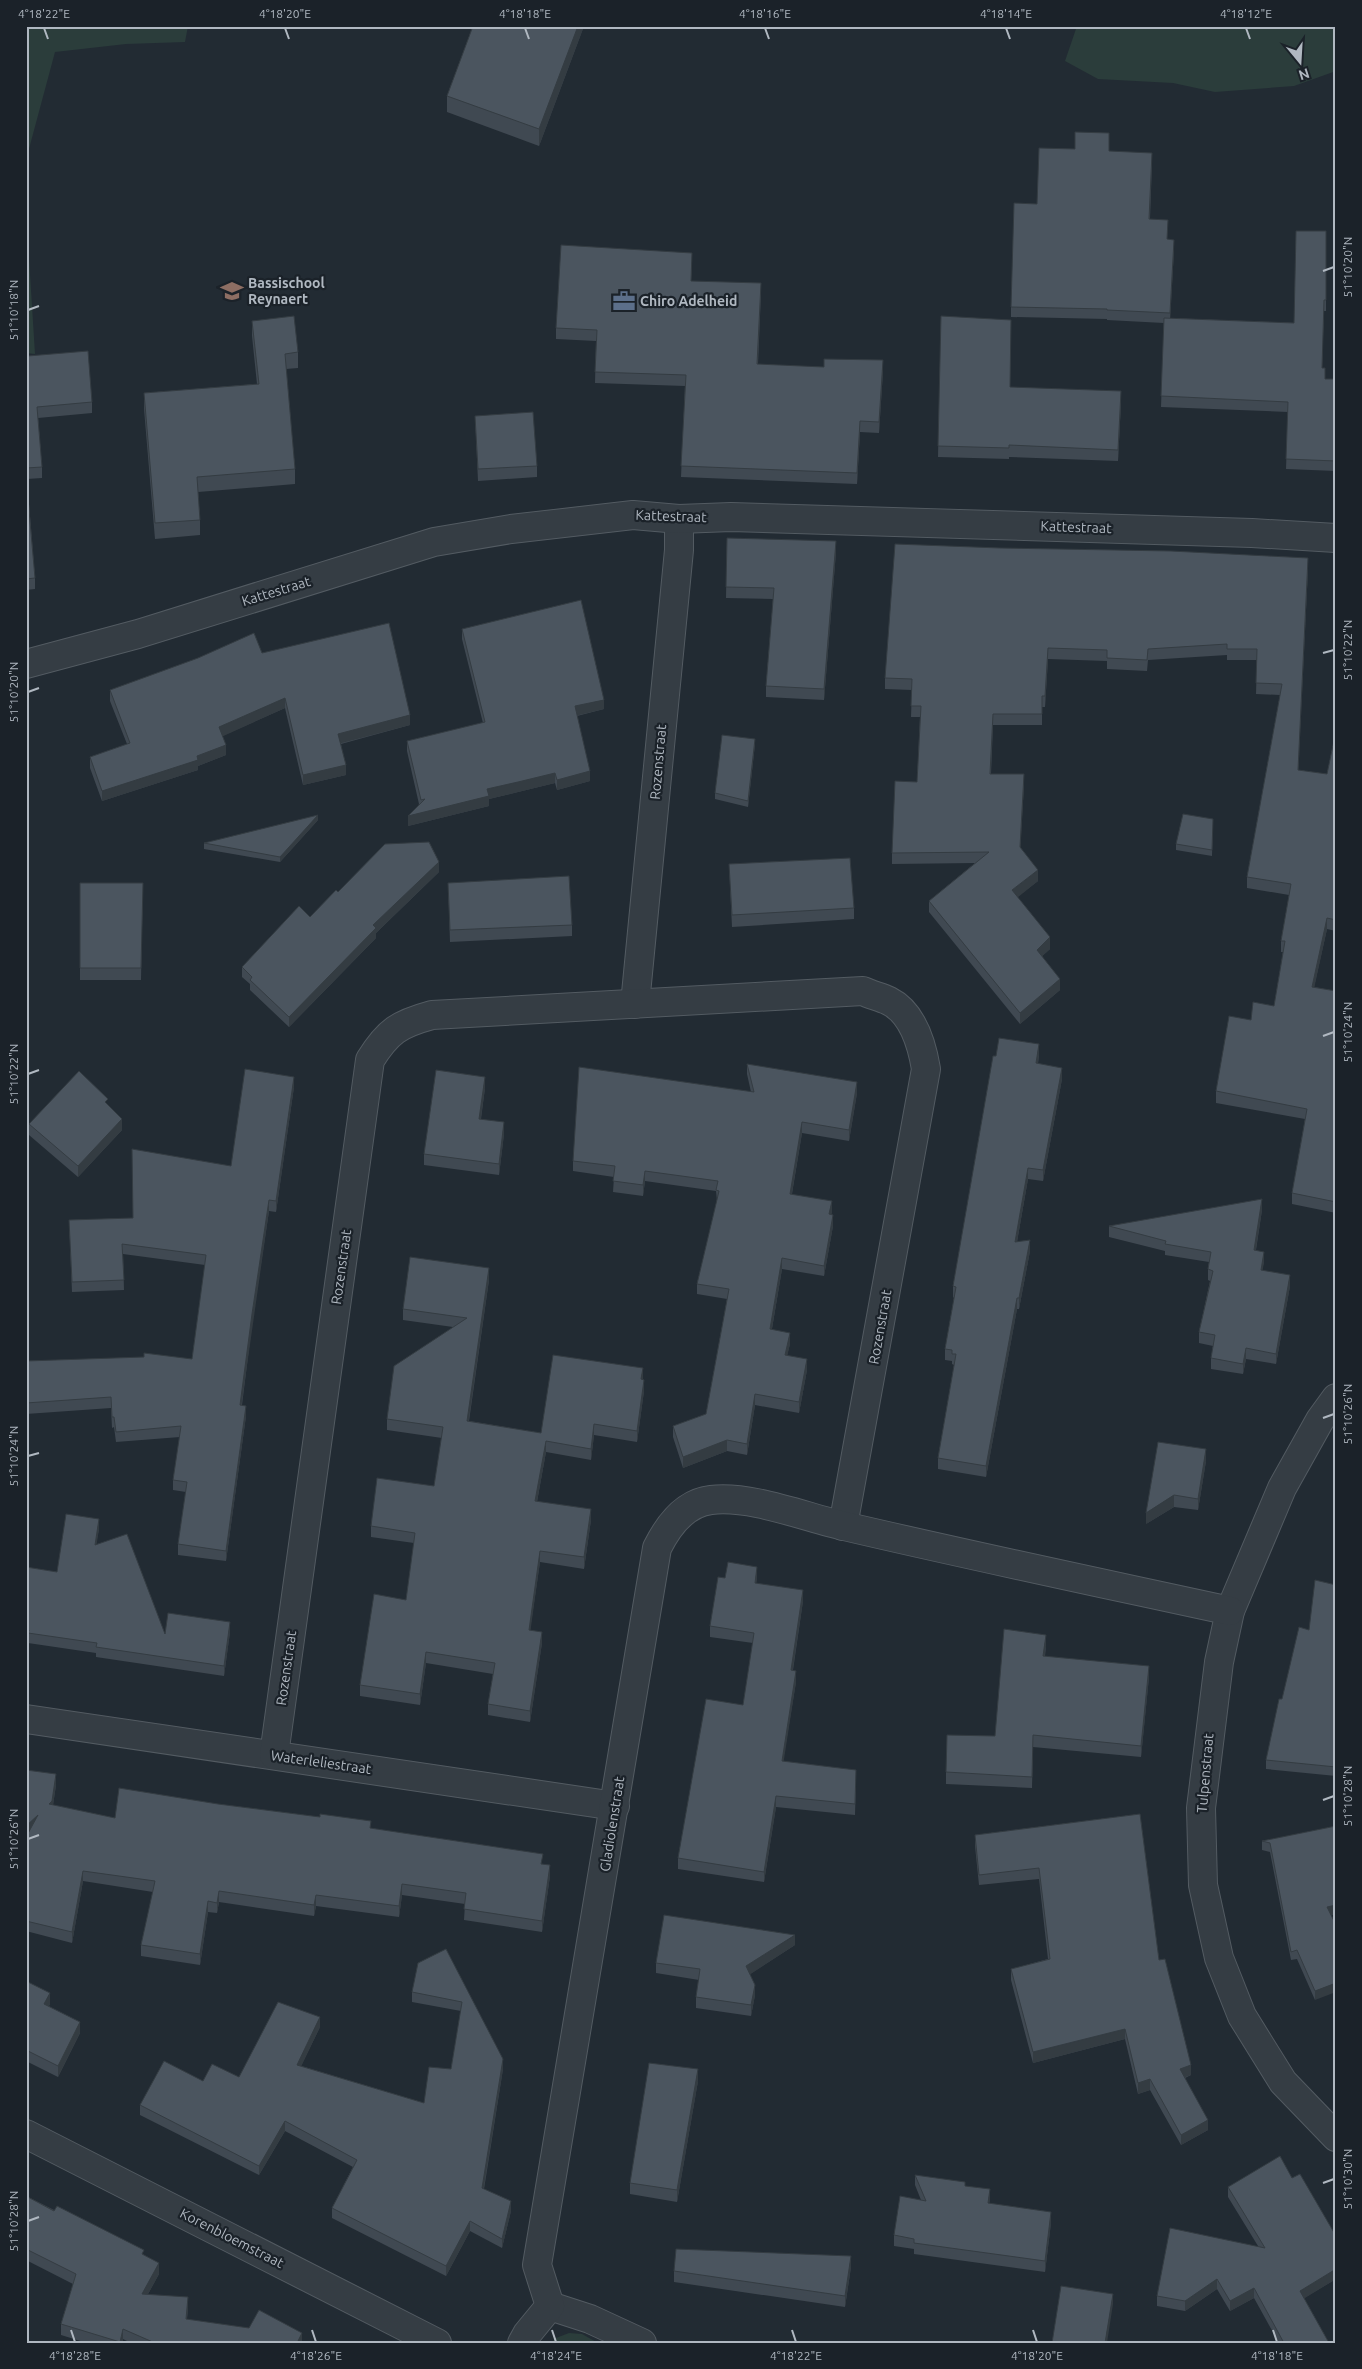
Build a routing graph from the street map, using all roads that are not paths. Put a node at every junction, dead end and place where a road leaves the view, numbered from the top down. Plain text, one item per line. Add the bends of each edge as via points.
1 (679, 519) junction
2 (1336, 538) edge
3 (26, 664) edge
4 (635, 1004) junction
5 (1336, 1398) edge
6 (843, 1526) junction
7 (1230, 1611) junction
8 (26, 1719) edge
9 (274, 1755) junction
10 (615, 1806) junction
11 (26, 2134) edge
12 (1336, 2137) edge
13 (550, 2306) junction
14 (437, 2343) edge
15 (522, 2343) edge
16 (642, 2343) edge

1 - 2 street, Kattestraat via 741,517 1252,532
1 - 3 street, Kattestraat via 633,515 511,529 434,542 138,634
1 - 4 street, Rozenstraat via 679,550
4 - 6 street, Rozenstraat via 863,992 891,1002 910,1020 922,1046 926,1068
4 - 9 street, Rozenstraat via 432,1014 405,1023 382,1040 370,1060
5 - 7 street, Tulpenstraat via 1282,1488
6 - 7 street
6 - 10 street, Gladiolenstraat via 734,1498 708,1500 685,1510 668,1527 657,1548
7 - 12 street, Tulpenstraat via 1218,1662 1200,1808 1203,1885 1219,1958 1242,2016 1283,2082
8 - 9 street, Waterleliestraat
9 - 10 street, Waterleliestraat
10 - 13 street, Gladiolenstraat via 538,2265
11 - 14 street, Korenbloemstraat
13 - 15 street
13 - 16 street

